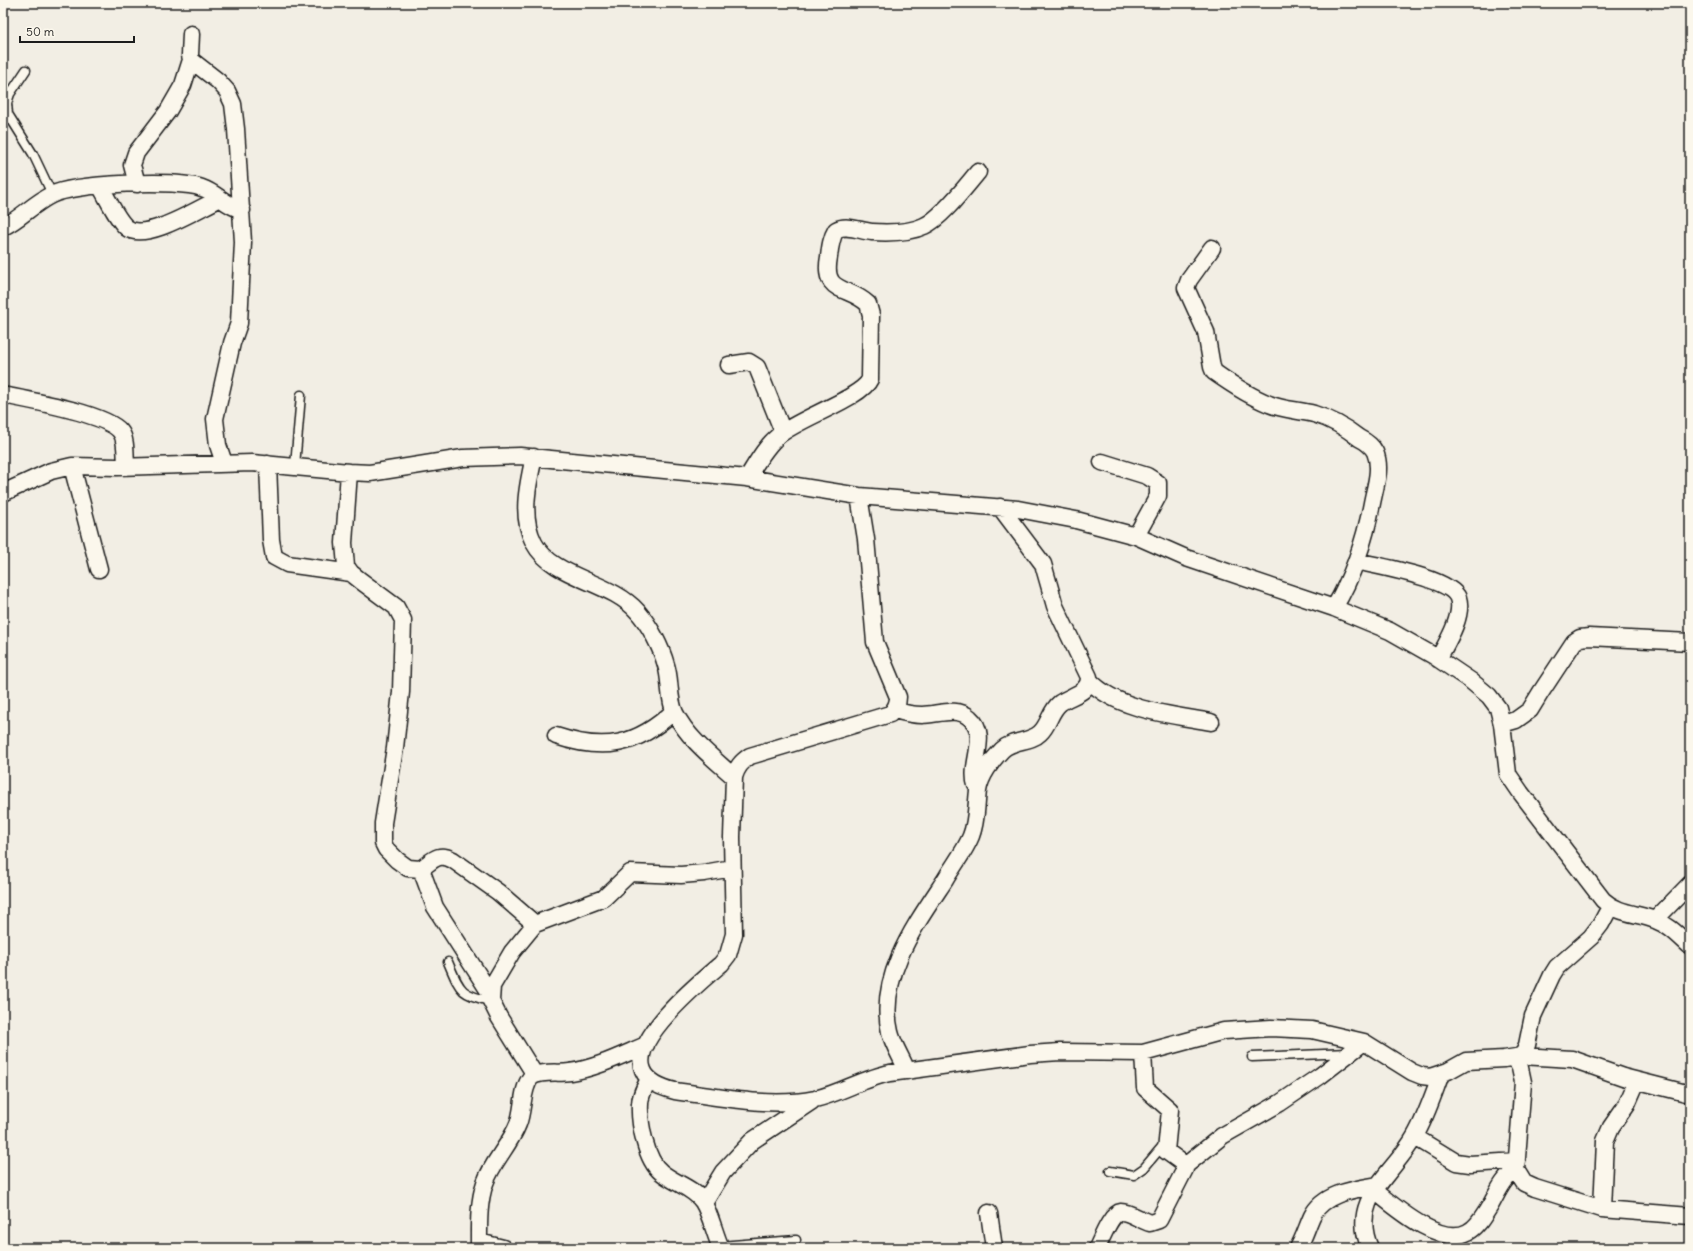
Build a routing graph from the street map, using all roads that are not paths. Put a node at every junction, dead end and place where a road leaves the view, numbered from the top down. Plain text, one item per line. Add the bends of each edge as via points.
1 (190, 34) dead end
2 (191, 60) junction
3 (26, 70) dead end
4 (978, 172) dead end
5 (136, 184) junction
6 (100, 186) junction
7 (52, 194) junction
8 (219, 199) junction
9 (242, 210) junction
10 (3, 227) edge
11 (1212, 248) dead end
12 (729, 365) dead end
13 (301, 394) dead end
14 (3, 395) edge
15 (783, 432) junction
16 (534, 457) junction
17 (1102, 462) dead end
18 (224, 463) junction
19 (268, 464) junction
20 (72, 466) junction
21 (295, 466) junction
22 (126, 467) junction
23 (349, 472) junction
24 (748, 478) junction
25 (3, 493) edge
26 (859, 496) junction
27 (1000, 507) junction
28 (1136, 536) junction
29 (1356, 561) junction
30 (99, 569) dead end
31 (351, 573) junction
32 (1334, 608) junction
33 (1690, 642) edge
34 (1438, 659) junction
35 (1090, 681) junction
36 (895, 710) junction
37 (674, 711) junction
38 (1211, 722) dead end
39 (1502, 724) junction
40 (556, 736) dead end
41 (734, 777) junction
42 (978, 790) junction
43 (732, 868) junction
44 (421, 869) junction
45 (1690, 884) edge
46 (1610, 907) junction
47 (1655, 920) junction
48 (535, 924) junction
49 (1690, 946) edge
50 (448, 962) dead end
51 (491, 997) junction
52 (1364, 1042) junction
53 (646, 1045) junction
54 (1351, 1052) junction
55 (1143, 1053) junction
56 (1252, 1057) dead end
57 (1518, 1057) junction
58 (907, 1071) junction
59 (535, 1074) junction
60 (1441, 1074) junction
61 (650, 1079) junction
62 (1637, 1081) junction
63 (1690, 1094) edge
64 (816, 1098) junction
65 (1414, 1137) junction
66 (1166, 1143) junction
67 (1516, 1165) junction
68 (1185, 1166) junction
69 (1110, 1170) dead end
70 (1376, 1188) junction
71 (704, 1203) junction
72 (1602, 1209) junction
73 (989, 1213) dead end
74 (1690, 1216) edge
75 (796, 1240) dead end
76 (479, 1245) edge
77 (720, 1247) edge
78 (503, 1248) edge
79 (994, 1248) edge
80 (1097, 1248) edge
81 (1298, 1248) edge
82 (1370, 1248) edge

1 - 2 street
2 - 5 street via 184,85 136,153 132,165
2 - 9 street via 218,81 227,91 233,104
3 - 7 lane via 10,94 7,103 8,114 33,154
4 - 15 street via 925,226 887,232 845,227 836,230 828,263 828,275 832,285 868,304 871,315 870,379 865,386 834,405
5 - 6 street
5 - 8 street via 188,184 202,188
6 - 7 street via 77,187
6 - 8 street via 126,227 137,232 158,227
7 - 10 street
8 - 9 street
9 - 18 street via 239,323 215,419 218,445
11 - 29 street via 1186,288 1206,332 1214,372 1271,405 1334,421 1355,434 1374,451 1378,462 1378,474 1370,514
12 - 15 street via 749,362 758,367
13 - 21 lane
14 - 22 street via 79,413 113,426 124,438
15 - 24 street via 769,445
16 - 23 street via 462,458 396,470
16 - 24 street
16 - 37 street via 526,505 533,541 546,559 612,592 638,612 655,638 666,665
17 - 28 street via 1146,476 1158,483 1158,496
18 - 19 street
18 - 22 street
19 - 21 street
19 - 31 street via 274,557 287,564
20 - 22 street
20 - 25 street via 51,471
20 - 30 street
21 - 23 street
23 - 31 street via 344,555 346,566
24 - 26 street
26 - 27 street
26 - 36 street via 863,514 875,642 898,697
27 - 28 street via 1076,520
27 - 35 street via 1043,564 1055,606
28 - 32 street via 1186,558
29 - 32 street
29 - 34 street via 1425,578 1453,591 1458,599 1459,608
31 - 44 street via 396,607 403,620 401,692 383,836 386,849 396,860 408,868
32 - 34 street via 1390,631
33 - 39 street via 1580,638 1570,648 1530,710 1516,720
34 - 39 street via 1490,696 1498,708
35 - 38 street via 1105,692 1141,708
35 - 42 street via 1086,688 1053,710 1040,733 1003,749 985,772
36 - 41 street via 878,718 750,756 739,764
36 - 42 street via 922,715 960,712 975,722 979,735 975,780
37 - 40 street via 654,728 619,743 602,746
37 - 41 street via 700,746
39 - 46 street via 1508,774
41 - 43 street
42 - 58 street via 977,814 971,836 911,934 893,976 888,1011 890,1033
43 - 48 street via 681,875 634,872 628,874 604,898
43 - 53 street via 734,934 728,955 722,964 671,1008
44 - 48 street via 440,856 449,858 498,892
44 - 51 street via 435,907
45 - 47 street
46 - 47 street
46 - 57 street via 1591,936 1557,966 1533,1016 1527,1045
47 - 49 street via 1664,924
48 - 51 street via 495,978
50 - 51 lane via 458,986 463,991 477,998
51 - 59 street via 499,1017
52 - 54 street
52 - 55 street via 1312,1030 1265,1028 1224,1031
52 - 60 street via 1422,1076
53 - 59 street via 592,1067 570,1072
53 - 61 street via 642,1059 643,1070
54 - 56 lane
54 - 68 street via 1280,1103 1222,1136
55 - 58 street via 1030,1054
55 - 66 street via 1145,1088 1170,1110
57 - 60 street via 1466,1061
57 - 62 street via 1572,1059
57 - 67 street via 1523,1082
58 - 64 street via 874,1076
59 - 76 street via 526,1086 518,1125 485,1183 480,1204
60 - 65 street
61 - 64 street via 662,1087 675,1091 702,1095 769,1102 797,1102
61 - 71 street via 642,1093 640,1104 650,1158 660,1172 697,1195
62 - 63 street
62 - 72 street via 1605,1141
64 - 71 street via 752,1140 723,1172
65 - 67 street via 1456,1162
65 - 70 street
66 - 68 street via 1166,1151
66 - 69 lane via 1138,1173 1127,1174
67 - 70 street via 1478,1223 1468,1232 1456,1235 1426,1227 1410,1218
67 - 72 street via 1524,1183
68 - 80 street via 1159,1220 1150,1223 1120,1212 1107,1226
70 - 81 street via 1353,1189 1328,1199 1312,1215
70 - 82 street via 1368,1205 1363,1226
71 - 77 street
72 - 74 street
73 - 79 street
75 - 77 lane
76 - 78 street

